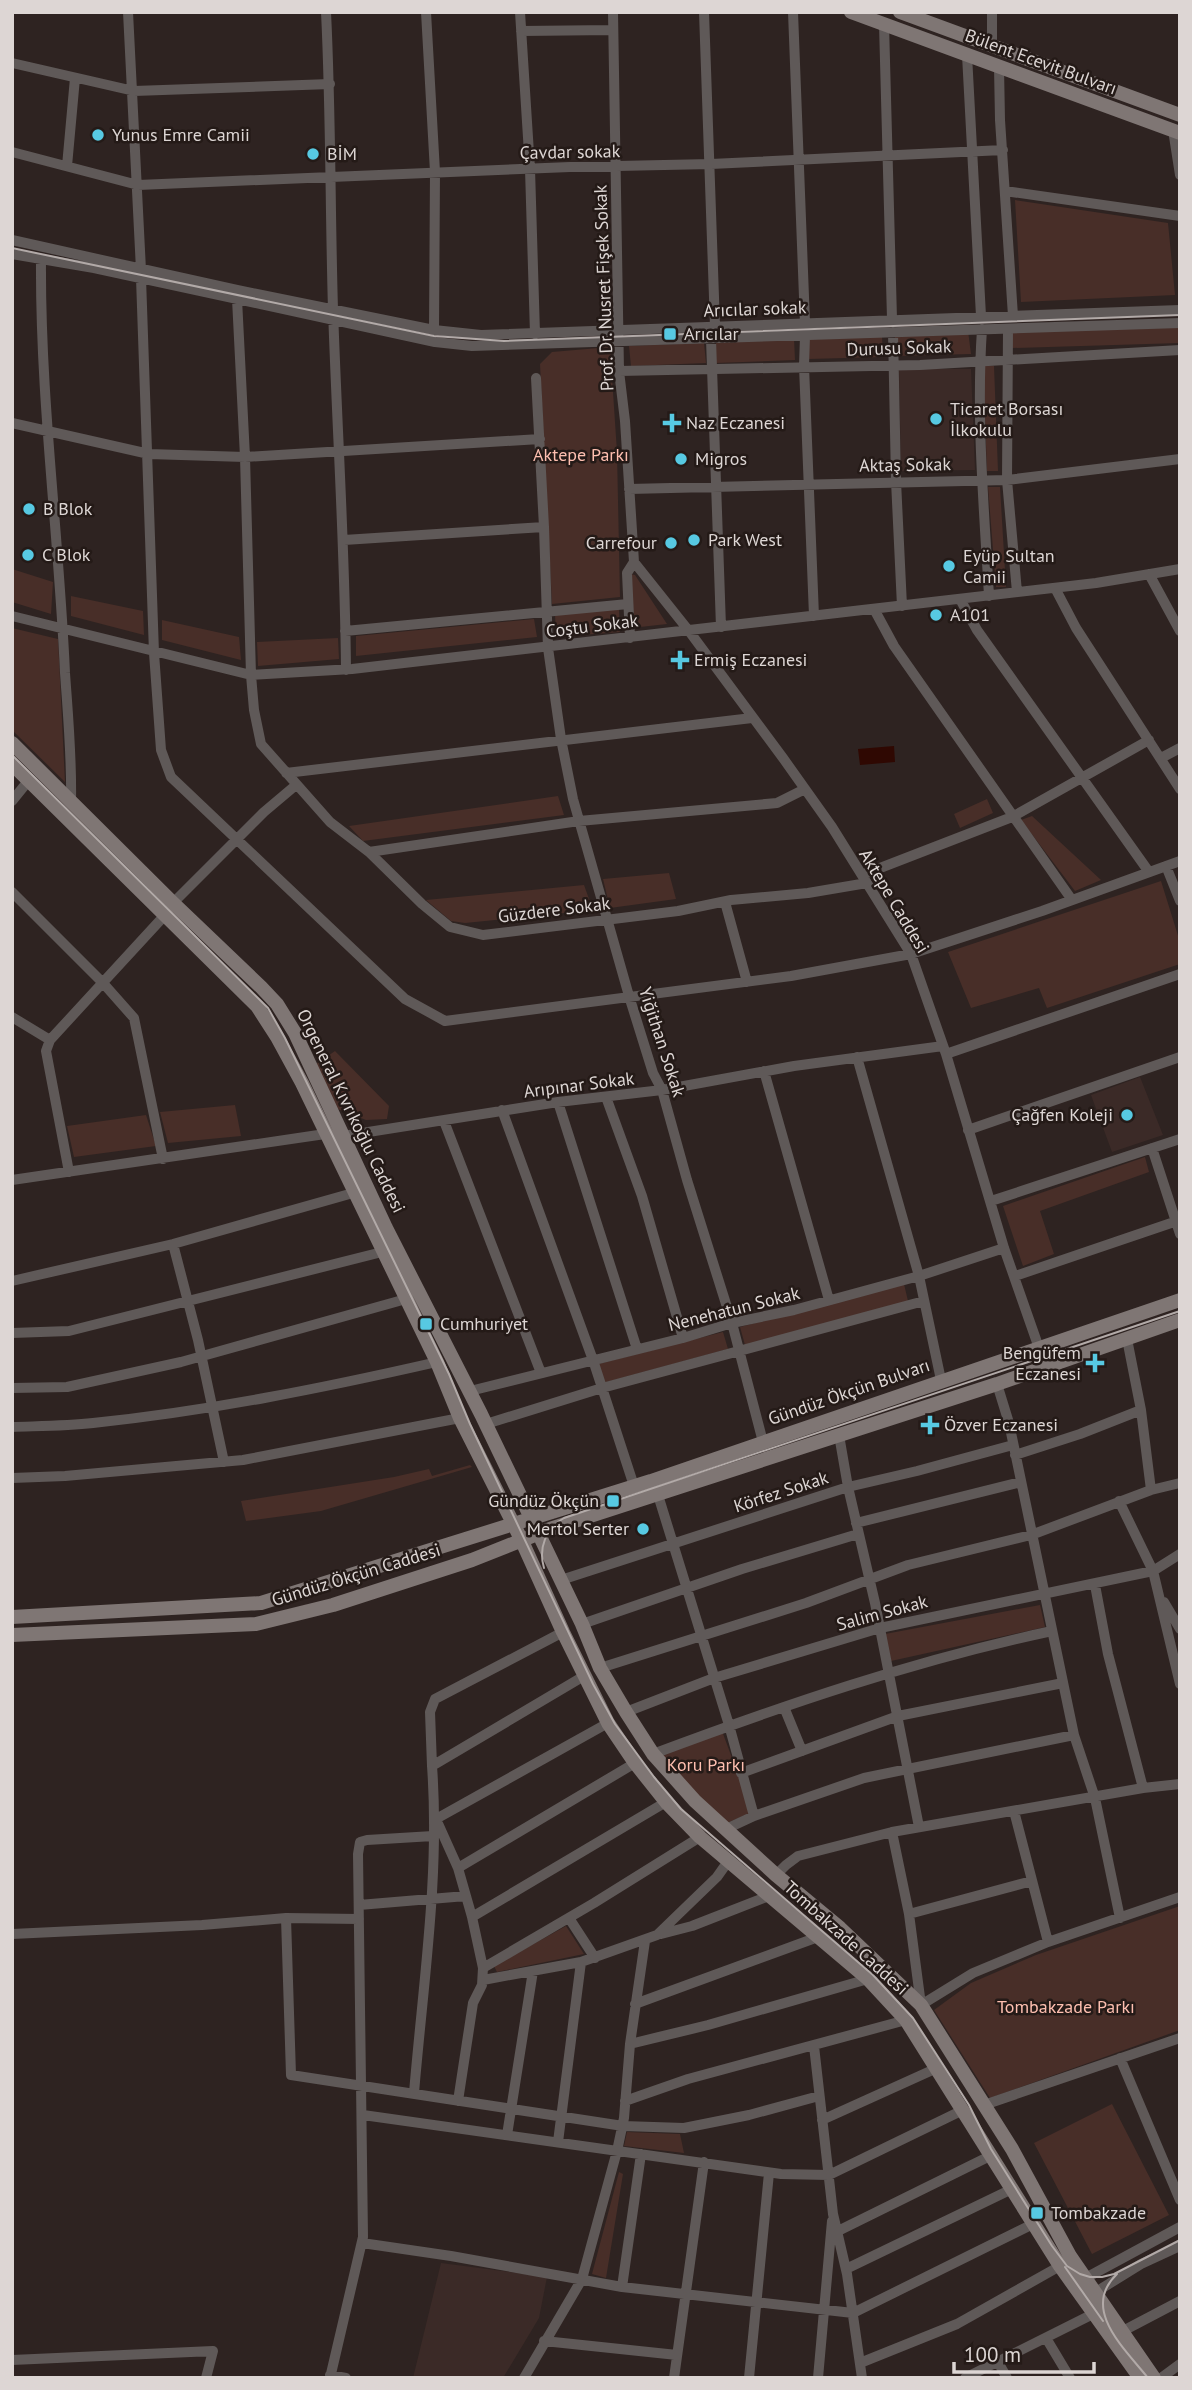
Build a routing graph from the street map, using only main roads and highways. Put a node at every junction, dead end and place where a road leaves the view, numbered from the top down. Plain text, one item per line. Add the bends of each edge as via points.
1 (850, 12) edge
2 (900, 12) edge
3 (1180, 115) edge
4 (1177, 132) edge
5 (12, 743) edge
6 (12, 764) edge
7 (169, 909) junction
8 (1180, 1300) edge
9 (1180, 1320) edge
10 (530, 1517) junction
11 (513, 1524) junction
12 (537, 1534) junction
13 (521, 1539) junction
14 (558, 1574) joint
15 (12, 1617) edge
16 (12, 1634) edge
17 (1084, 2289) junction
18 (1132, 2375) edge
19 (1154, 2378) edge

1 - 4 main road, Bülent Ecevit Bulvarı
2 - 3 main road, Bülent Ecevit Bulvarı
5 - 7 main road, Orgeneral Kıvrıkoğlu Caddesi
6 - 7 main road
7 - 10 main road, Orgeneral Kıvrıkoğlu Caddesi via 232,957 277,1004 295,1033
7 - 11 main road, Tombakzade Caddesi via 257,1006 296,1072
8 - 10 main road, Gündüz Ökçün Bulvarı via 634,1486
9 - 12 main road, Gündüz Ökçün Bulvarı
10 - 11 main road, Gündüz Ökçün Caddesi
10 - 12 main road, Orgeneral Kıvrıkoğlu Caddesi
11 - 13 main road, Tombakzade Caddesi
11 - 15 main road, Gündüz Ökçün Caddesi via 261,1603
12 - 13 main road, Gündüz Ökçün Caddesi
12 - 14 main road, Orgeneral Kıvrıkoğlu Caddesi
13 - 16 main road, Gündüz Ökçün Caddesi via 472,1560 333,1605 256,1624
13 - 17 main road, Tombakzade Caddesi via 584,1676 635,1763 700,1837 868,1979 906,2020 1059,2266
14 - 17 main road, Tombakzade Caddesi via 600,1668 653,1754 695,1801 921,2006 1012,2149
17 - 18 main road, Tombakzade Caddesi via 1093,2314
17 - 19 main road, Tombakzade Caddesi

